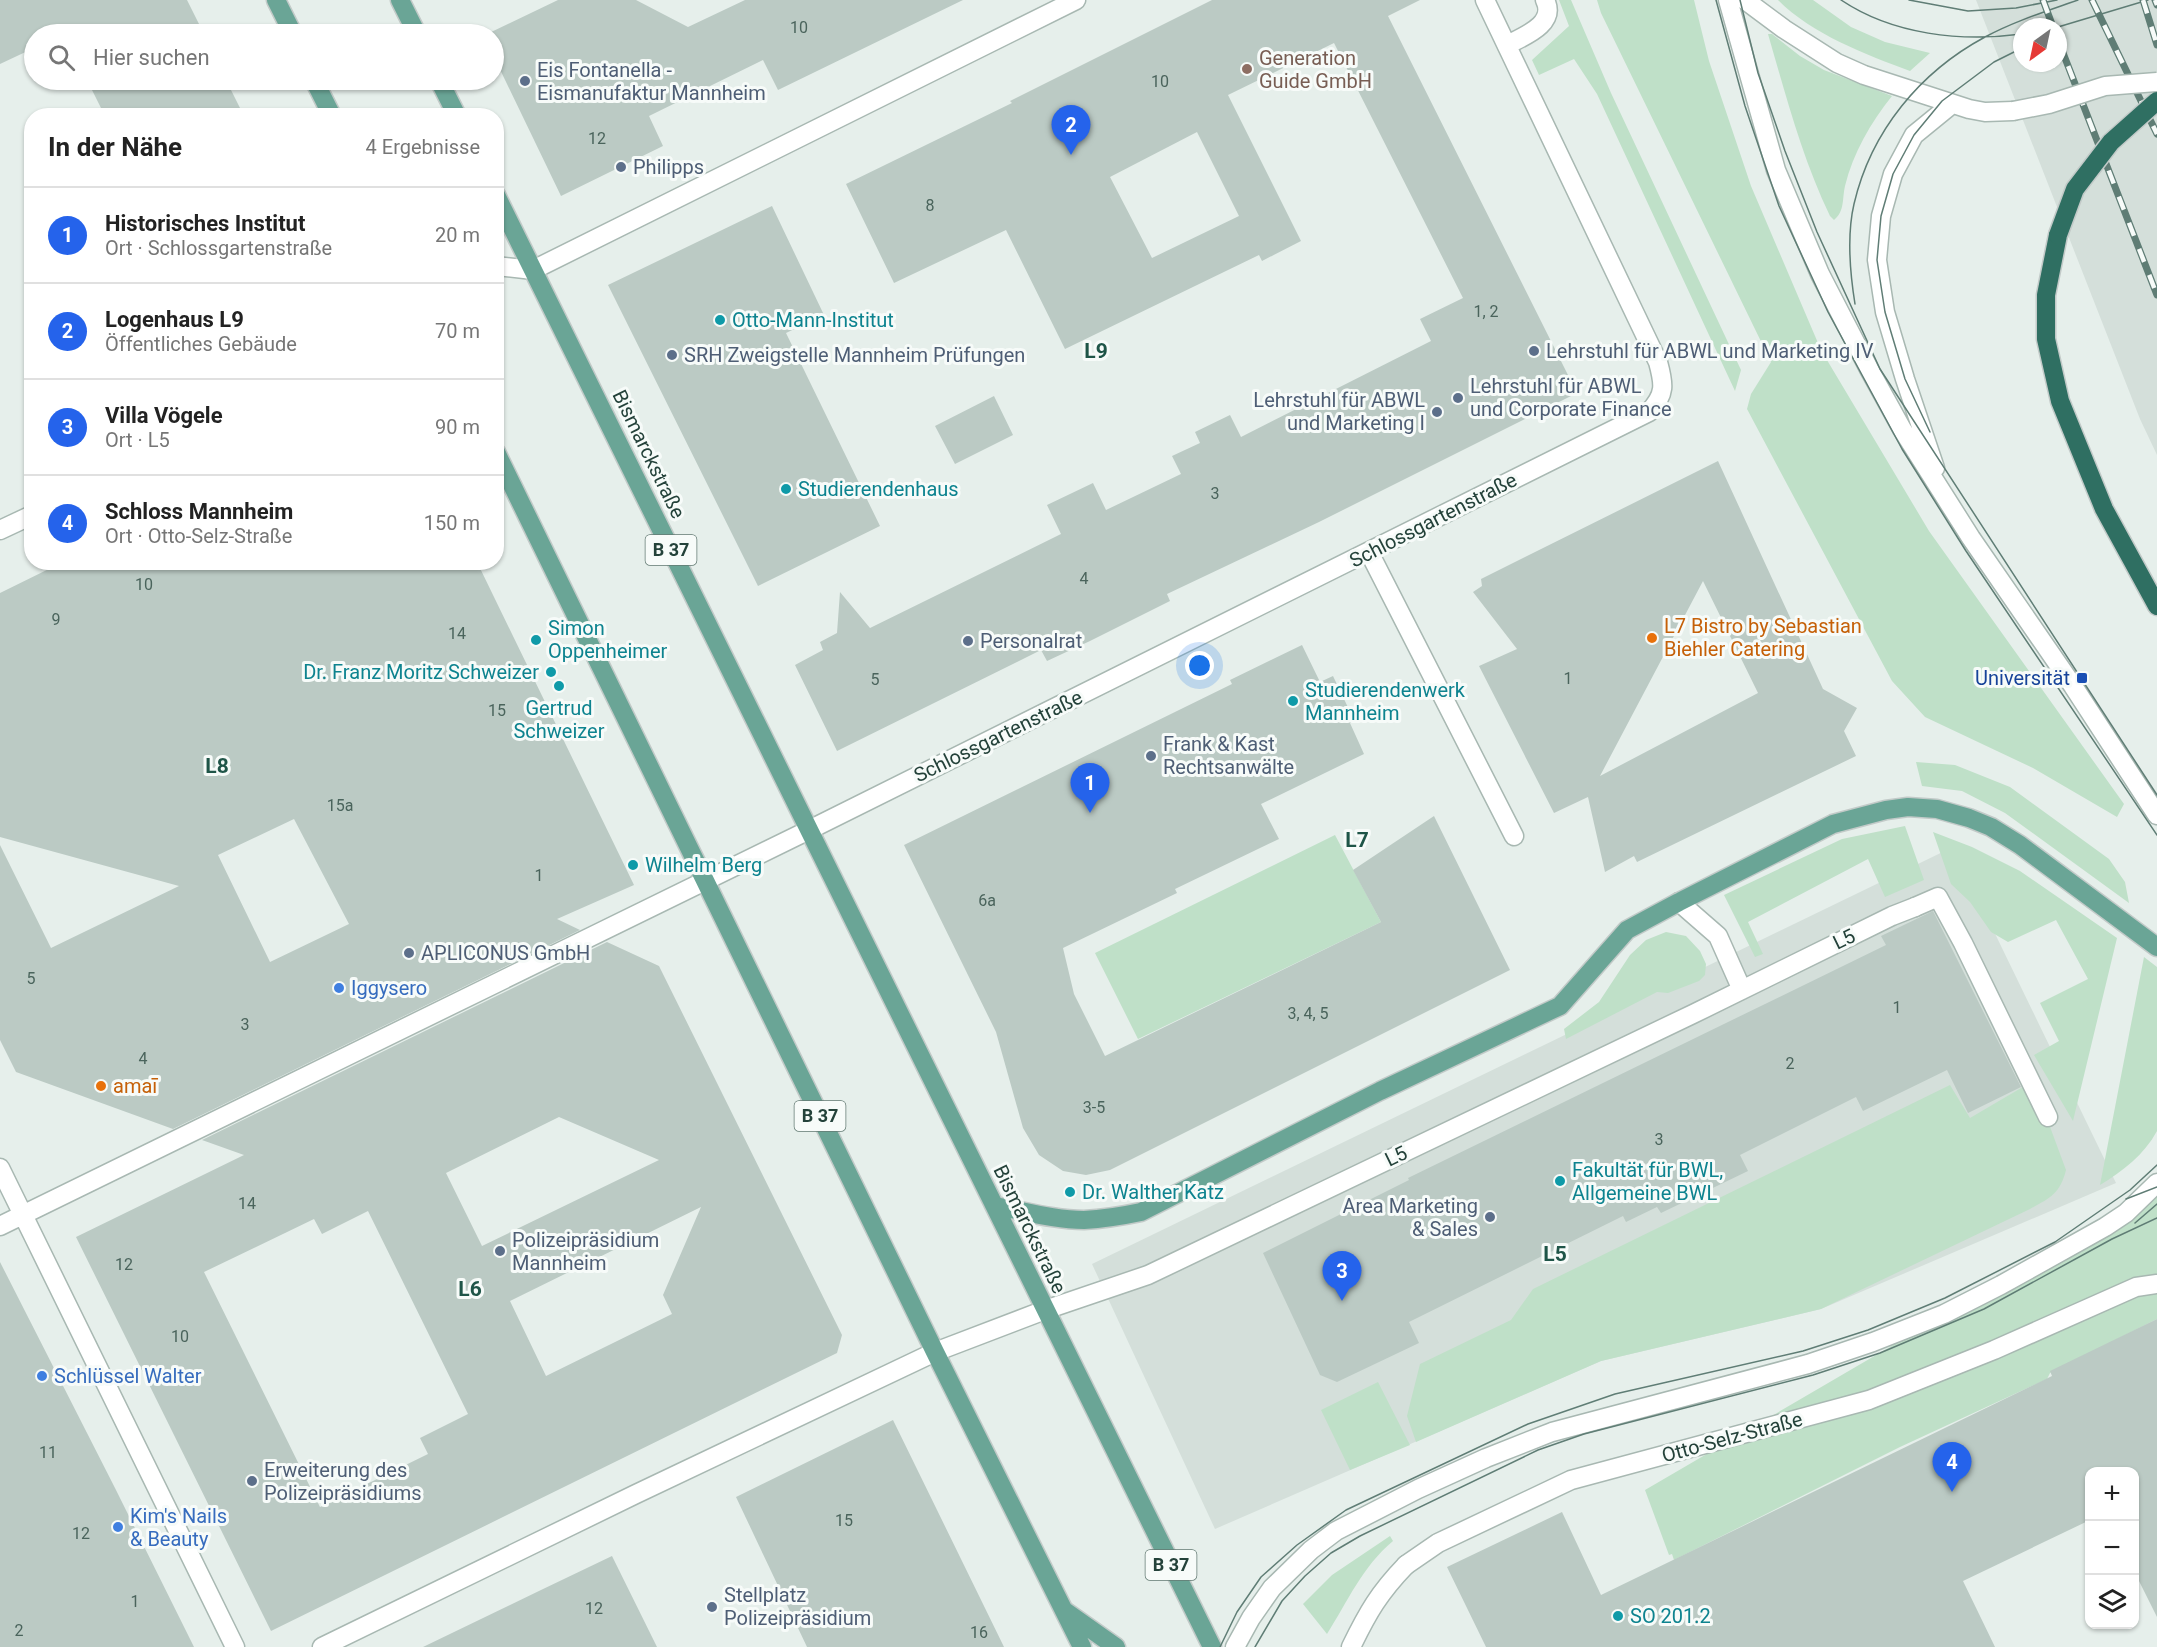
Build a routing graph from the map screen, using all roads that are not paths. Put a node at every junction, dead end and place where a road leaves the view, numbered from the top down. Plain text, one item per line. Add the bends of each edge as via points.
1 (276, 0) edge
2 (400, 0) edge
3 (1076, 0) edge
4 (1485, 0) edge
5 (1545, 0) edge
6 (1728, 0) edge
7 (1745, 0) edge
8 (287, 24) edge
9 (412, 24) edge
10 (1507, 45) junction
11 (2157, 82) edge
12 (319, 90) edge
13 (444, 90) edge
14 (2157, 101) edge
15 (1952, 104) junction
16 (328, 108) edge
17 (453, 108) edge
18 (504, 211) edge
19 (504, 267) edge
20 (533, 270) junction
21 (504, 468) edge
22 (1944, 496) junction
23 (24, 519) edge
24 (0, 530) edge
25 (1369, 552) junction
26 (2157, 606) edge
27 (2157, 815) edge
28 (809, 830) junction
29 (1514, 836) dead end
30 (705, 880) junction
31 (1678, 902) junction
32 (2157, 947) edge
33 (1742, 990) junction
34 (2048, 1117) dead end
35 (0, 1168) edge
36 (2157, 1183) edge
37 (995, 1206) junction
38 (23, 1214) junction
39 (0, 1226) edge
40 (2157, 1284) edge
41 (1045, 1310) junction
42 (934, 1352) junction
43 (1064, 1610) junction
44 (235, 1647) edge
45 (322, 1647) edge
46 (1083, 1647) edge
47 (1116, 1647) edge
48 (1212, 1647) edge
49 (1235, 1647) edge
50 (1351, 1647) edge

1 - 8 main road
2 - 9 main road
3 - 20 street
4 - 10 street, Schlossgartenstraße
5 - 10 street via 1547,18 1538,28
6 - 22 street via 1776,170 1820,274 1902,429
7 - 15 street via 1837,63
10 - 25 street, Schlossgartenstraße via 1658,362 1663,383 1661,394 1649,412
11 - 15 street, bridge via 2104,86 2013,111 1985,112
12 - 16 main road
13 - 17 main road
14 - 26 highway, bridge via 2111,142 2075,189 2058,235 2046,295 2046,339 2060,401 2104,509
15 - 22 street via 1914,135 1893,174 1881,216 1877,260 1885,312
18 - 20 main road, Bismarckstraße / B 37
19 - 20 street
20 - 28 main road, Bismarckstraße / B 37
21 - 30 main road, B 37
22 - 27 street
23 - 24 street
25 - 28 street, Schlossgartenstraße
25 - 29 street
28 - 30 street
28 - 37 main road, Bismarckstraße / B 37
30 - 38 street
30 - 42 main road, B 37
31 - 32 main road via 1833,824 1886,810 1937,809 1969,818 2020,845
31 - 33 street via 1718,936
31 - 37 main road via 1627,930 1560,1006 1380,1091 1141,1212 1084,1220
33 - 34 street, L5 via 1938,897
33 - 41 street, L5 via 1148,1275
35 - 38 street
36 - 49 street via 2105,1227 1944,1314 1808,1364 1552,1432 1418,1489 1336,1531 1311,1550 1272,1588
37 - 41 main road, Bismarckstraße / B 37
38 - 39 street
38 - 44 street
40 - 50 street, Otto-Selz-Straße via 2136,1287 1869,1400 1572,1479 1420,1554 1386,1585
41 - 42 street, L5
41 - 48 main road, Bismarckstraße / B 37
42 - 43 main road, B 37
42 - 45 street, L5
43 - 46 main road, B 37
43 - 47 main road

